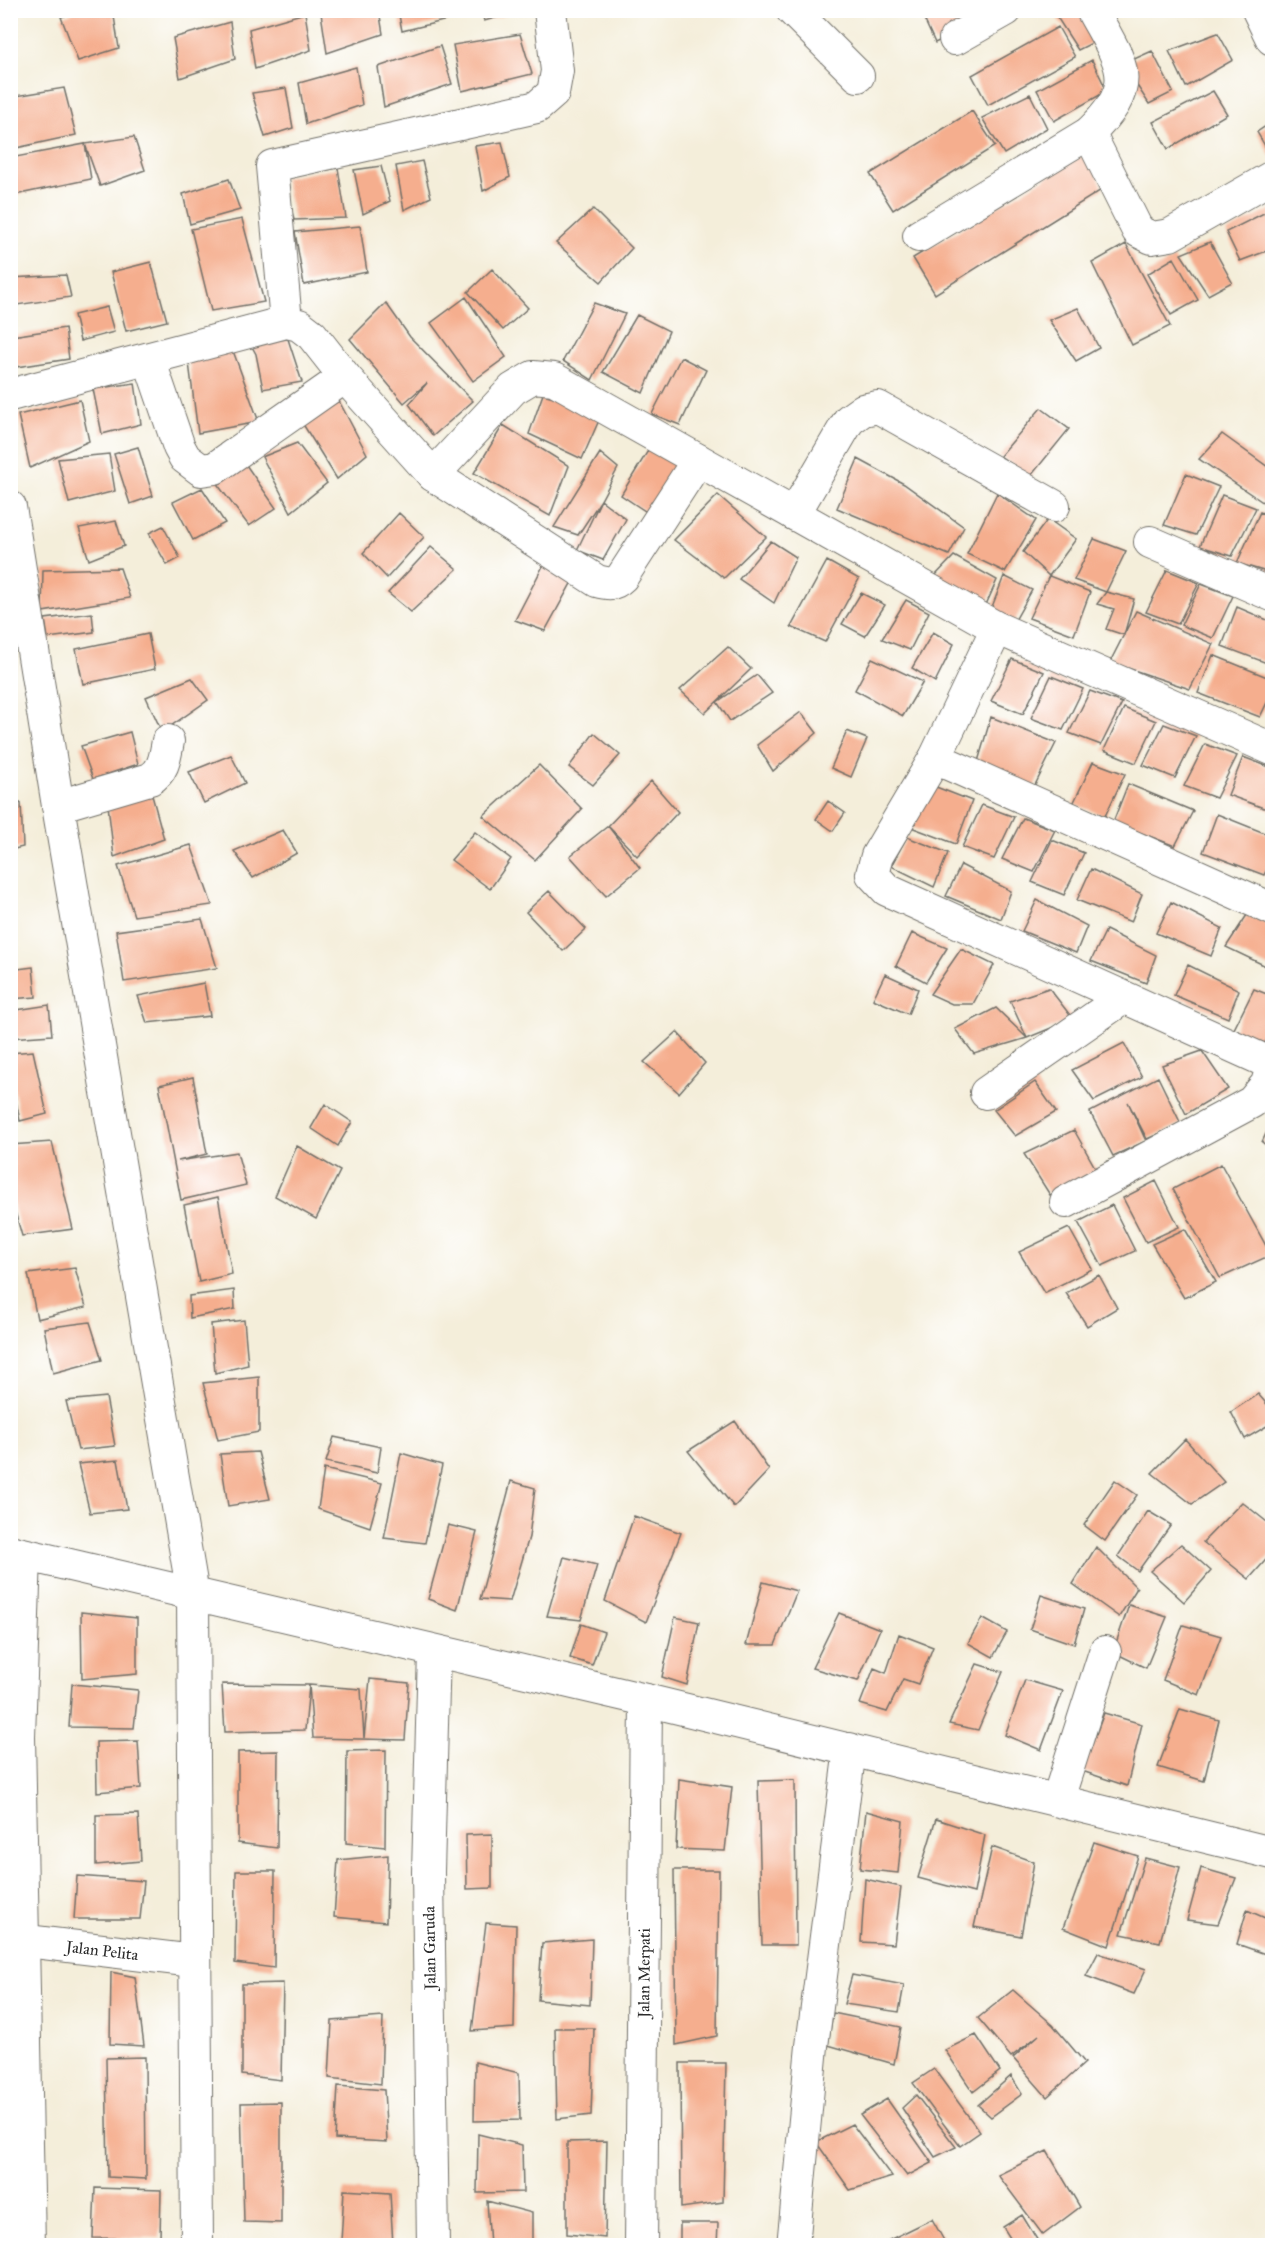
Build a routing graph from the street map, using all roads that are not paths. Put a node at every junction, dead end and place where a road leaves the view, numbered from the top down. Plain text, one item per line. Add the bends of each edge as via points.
1 (550, 10) edge
2 (792, 10) edge
3 (1006, 10) edge
4 (1092, 10) edge
5 (1258, 10) edge
6 (955, 39) dead end
7 (1272, 39) edge
8 (858, 76) dead end
9 (1089, 133) junction
10 (1272, 177) edge
11 (920, 236) dead end
12 (286, 322) junction
13 (149, 359) junction
14 (345, 376) junction
15 (10, 395) edge
16 (698, 460) junction
17 (433, 476) junction
18 (1054, 506) dead end
19 (10, 507) edge
20 (794, 514) junction
21 (1150, 542) dead end
22 (1272, 595) edge
23 (997, 628) junction
24 (168, 741) dead end
25 (1272, 748) edge
26 (935, 758) junction
27 (58, 806) junction
28 (1272, 909) edge
29 (1123, 998) junction
30 (1272, 1065) edge
31 (986, 1093) dead end
32 (1066, 1202) dead end
33 (18, 1553) edge
34 (193, 1594) junction
35 (434, 1652) junction
36 (1105, 1652) dead end
37 (646, 1700) junction
38 (850, 1749) junction
39 (1058, 1799) junction
40 (1272, 1853) edge
41 (16, 1939) edge
42 (194, 1961) junction
43 (29, 2246) edge
44 (197, 2246) edge
45 (433, 2246) edge
46 (641, 2246) edge
47 (793, 2246) edge

1 - 12 street via 557,71 553,93 537,107 272,166
2 - 8 street
3 - 6 street
4 - 9 street via 1123,73 1120,93 1111,112
5 - 7 street
9 - 10 street via 1138,231 1152,238 1170,235
9 - 11 street
12 - 13 street
12 - 14 street via 299,325 312,335
13 - 14 street via 179,447 185,458 201,470 215,468
13 - 15 street
14 - 17 street
16 - 17 street via 554,379 533,377 513,389
16 - 17 street via 622,577 608,584 597,581
16 - 20 street
18 - 20 street via 878,407 863,410 849,420
19 - 27 street
20 - 23 street
21 - 22 street
23 - 25 street
23 - 26 street
24 - 27 street via 165,761 150,779
26 - 28 street
26 - 29 street via 877,856 872,874 875,880 887,890
27 - 34 street
29 - 30 street
29 - 31 street
30 - 32 street via 1267,1084 1252,1101
33 - 34 street
33 - 41 street
34 - 35 street
34 - 42 street
35 - 37 street
35 - 45 street, Jalan Garuda via 428,1872
36 - 39 street
37 - 38 street
37 - 46 street, Jalan Merpati
38 - 39 street
38 - 47 street via 811,2058
39 - 40 street
41 - 42 street, Jalan Pelita
41 - 43 street
42 - 44 street

